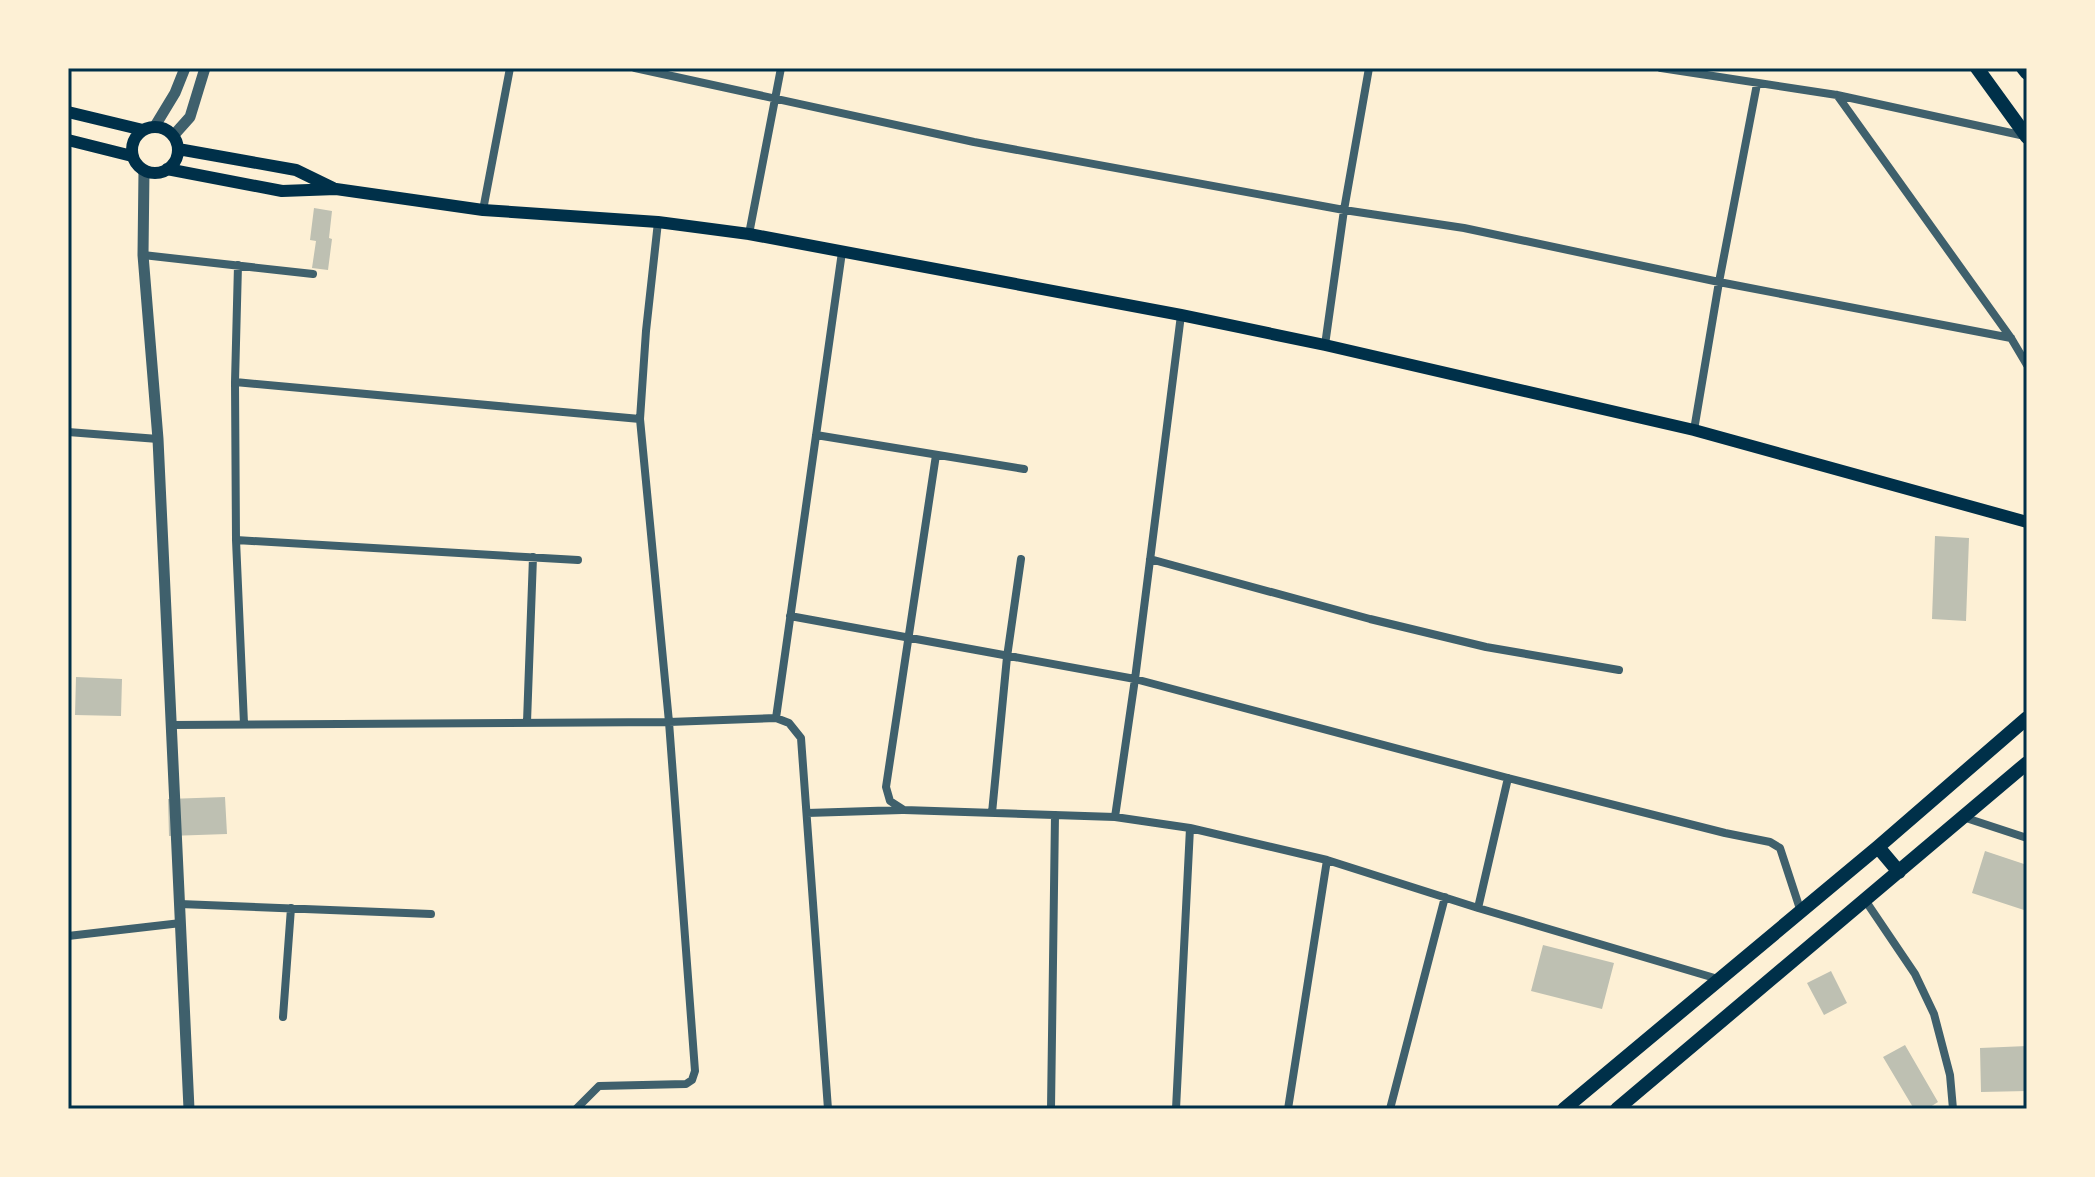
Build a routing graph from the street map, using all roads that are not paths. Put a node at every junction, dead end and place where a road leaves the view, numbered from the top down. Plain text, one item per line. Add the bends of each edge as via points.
1 (185, 68) edge
2 (205, 68) edge
3 (510, 68) edge
4 (635, 68) edge
5 (781, 68) edge
6 (1369, 68) edge
7 (1661, 68) edge
8 (1977, 68) edge
9 (2023, 68) edge
10 (2027, 73) edge
11 (1757, 84) junction
12 (1837, 95) junction
13 (775, 98) junction
14 (68, 112) edge
15 (149, 128) junction
16 (173, 136) junction
17 (2027, 136) edge
18 (68, 140) edge
19 (178, 149) junction
20 (132, 156) junction
21 (167, 169) junction
22 (144, 170) junction
23 (336, 189) junction
24 (483, 210) junction
25 (1344, 210) junction
26 (658, 222) junction
27 (749, 234) junction
28 (842, 252) junction
29 (143, 255) junction
30 (238, 265) junction
31 (313, 274) dead end
32 (1719, 282) junction
33 (1181, 315) junction
34 (2011, 338) junction
35 (1325, 345) junction
36 (2027, 365) edge
37 (235, 382) junction
38 (640, 419) junction
39 (1694, 430) junction
40 (68, 432) edge
41 (816, 435) junction
42 (158, 439) junction
43 (936, 455) junction
44 (1024, 469) dead end
45 (2027, 522) edge
46 (236, 540) junction
47 (533, 557) junction
48 (1021, 559) dead end
49 (1150, 559) junction
50 (578, 560) dead end
51 (790, 616) junction
52 (908, 639) junction
53 (1007, 657) junction
54 (1619, 670) dead end
55 (1135, 679) junction
56 (776, 718) junction
57 (2027, 718) edge
58 (527, 722) junction
59 (669, 722) junction
60 (244, 724) junction
61 (171, 725) junction
62 (2027, 763) edge
63 (1508, 778) junction
64 (904, 810) junction
65 (807, 813) junction
66 (992, 813) junction
67 (1055, 815) junction
68 (1115, 817) junction
69 (1963, 817) junction
70 (1190, 828) junction
71 (2027, 838) edge
72 (1878, 847) junction
73 (1327, 860) junction
74 (1899, 872) junction
75 (1445, 897) junction
76 (1865, 900) junction
77 (180, 904) junction
78 (291, 908) junction
79 (1478, 908) junction
80 (1801, 912) junction
81 (431, 914) dead end
82 (181, 923) junction
83 (68, 936) edge
84 (1718, 979) junction
85 (283, 1017) dead end
86 (189, 1109) edge
87 (576, 1109) edge
88 (828, 1109) edge
89 (1051, 1109) edge
90 (1176, 1109) edge
91 (1288, 1109) edge
92 (1390, 1109) edge
93 (1564, 1109) edge
94 (1617, 1109) edge
95 (1953, 1109) edge

1 - 15 street via 175,93
2 - 16 street via 190,117
3 - 24 street
4 - 13 street
5 - 13 street
6 - 25 street
7 - 11 street
8 - 17 main road
9 - 10 main road
11 - 12 street
11 - 32 street
12 - 17 street
12 - 34 street
13 - 25 street via 974,142
13 - 27 street
14 - 15 main road
15 - 16 main road via 165,129
15 - 20 main road via 134,141
16 - 19 main road
18 - 20 main road
19 - 21 main road
19 - 23 main road via 296,170
20 - 22 main road
21 - 22 main road
21 - 23 main road via 282,191
22 - 29 street
23 - 24 main road
24 - 26 main road
25 - 32 street via 1464,228
25 - 35 street
26 - 27 main road
26 - 38 street
27 - 28 main road
28 - 33 main road
28 - 41 street
29 - 30 street
29 - 42 street
30 - 31 street
30 - 37 street
32 - 34 street
32 - 39 street
33 - 35 main road
33 - 49 street
34 - 36 street
35 - 39 main road
37 - 38 street
37 - 46 street
38 - 59 street
39 - 45 main road
40 - 42 street
41 - 43 street
41 - 51 street
42 - 61 street
43 - 44 street
43 - 52 street
46 - 47 street
46 - 60 street
47 - 50 street
47 - 58 street
48 - 53 street
49 - 54 street via 1486,647
49 - 55 street
51 - 52 street
51 - 56 street
52 - 53 street
52 - 64 street via 886,787 890,801
53 - 55 street
53 - 66 street
55 - 63 street
55 - 68 street
56 - 59 street
56 - 65 street via 789,723 801,738
57 - 72 main road
58 - 59 street
58 - 60 street
59 - 87 street via 695,1071 686,1084 599,1086
60 - 61 street
61 - 77 street
62 - 69 main road
63 - 79 street
63 - 80 street via 1776,844
64 - 65 street
64 - 66 street
65 - 88 street
66 - 67 street
67 - 68 street
67 - 89 street
68 - 70 street
69 - 71 street
69 - 74 main road
70 - 73 street
70 - 90 street
72 - 74 main road
72 - 80 main road
73 - 75 street
73 - 91 street
74 - 76 main road
75 - 79 street
75 - 92 street
76 - 94 main road
76 - 95 street via 1915,974 1934,1014
77 - 78 street
77 - 82 street
78 - 81 street
78 - 85 street
79 - 84 street
80 - 84 main road
82 - 83 street
82 - 86 street
84 - 93 main road

